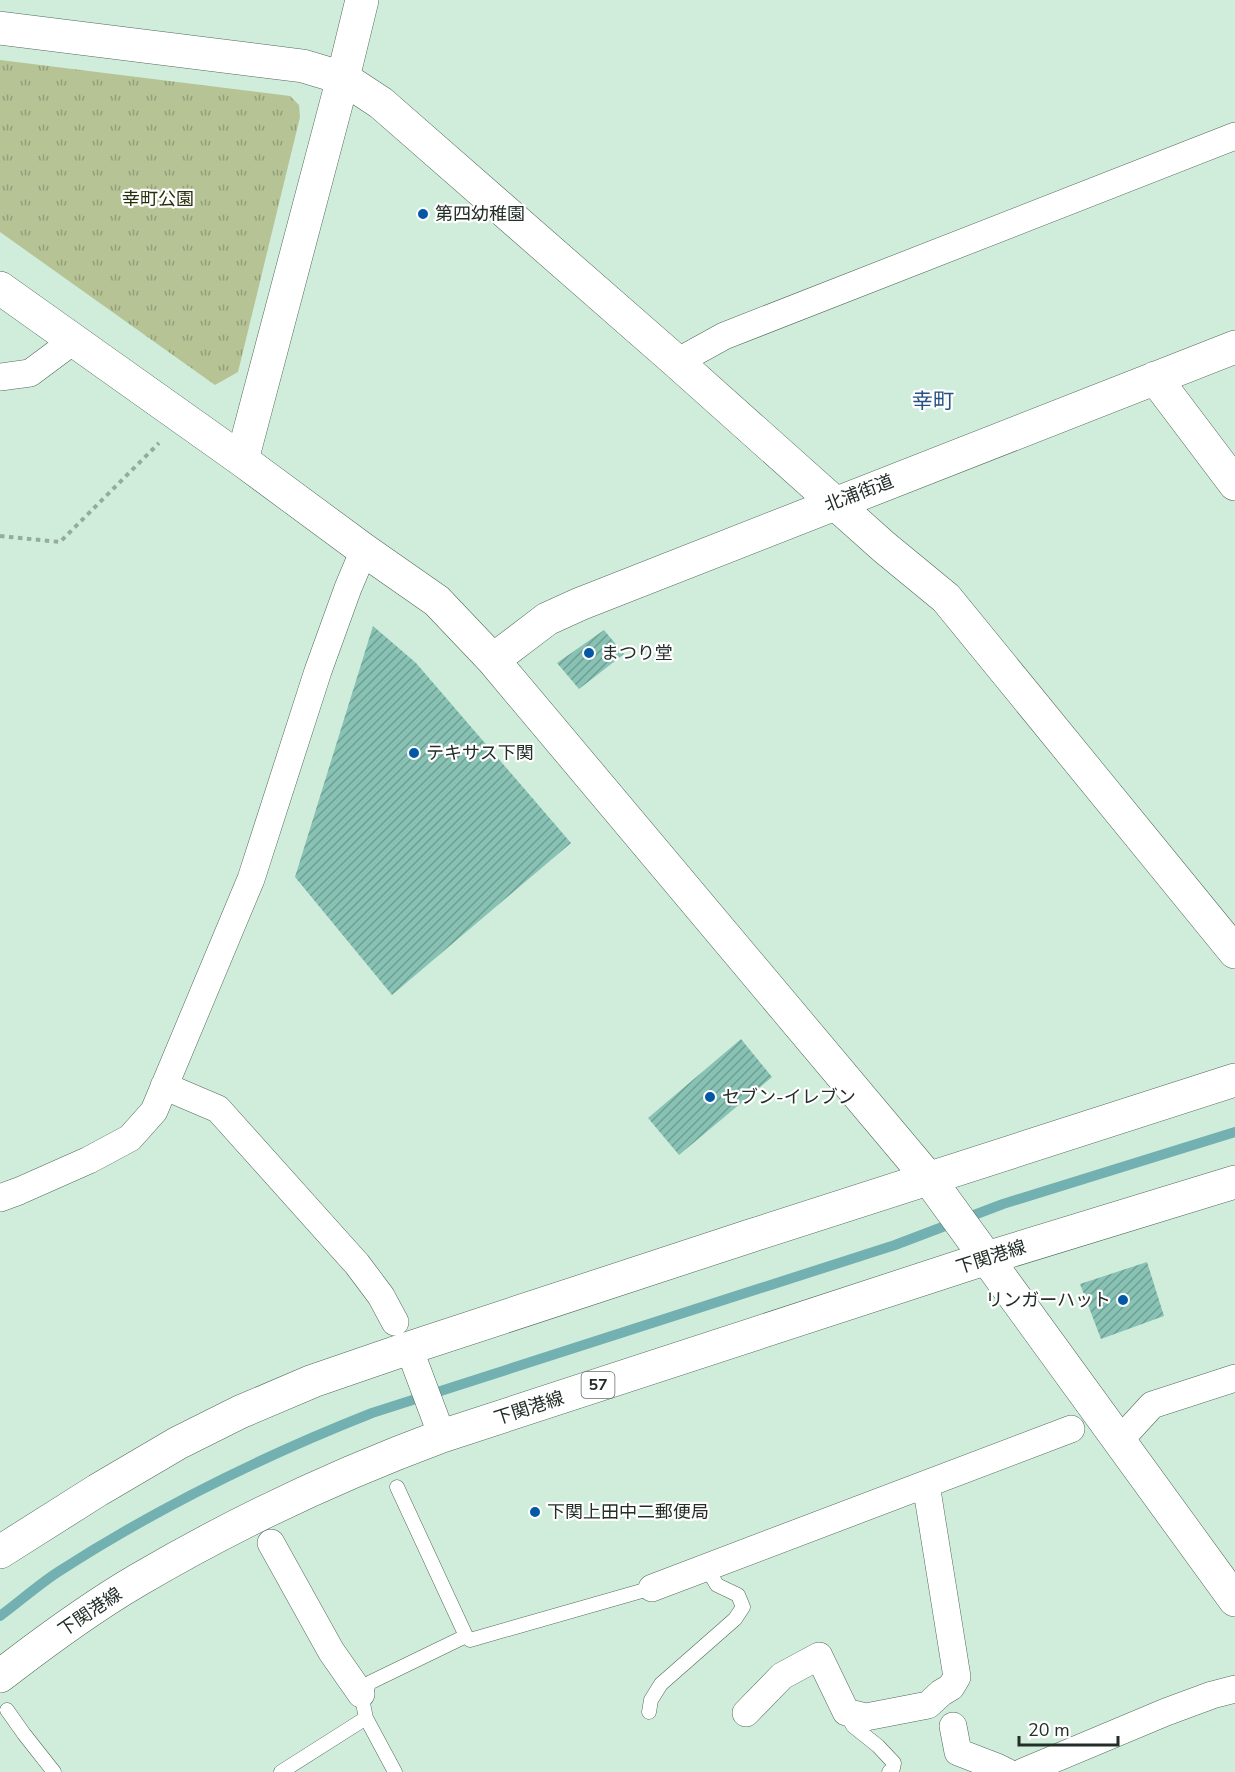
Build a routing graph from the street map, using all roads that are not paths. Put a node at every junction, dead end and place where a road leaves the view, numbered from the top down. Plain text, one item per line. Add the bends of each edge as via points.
1 (362, 0) edge
2 (0, 28) edge
3 (343, 78) junction
4 (1235, 136) edge
5 (0, 288) edge
6 (74, 341) junction
7 (1235, 346) edge
8 (677, 362) junction
9 (0, 377) edge
10 (1155, 378) junction
11 (242, 460) junction
12 (1235, 483) edge
13 (836, 502) junction
14 (364, 550) junction
15 (494, 660) junction
16 (1235, 952) edge
17 (1235, 1080) edge
18 (164, 1086) junction
19 (929, 1179) junction
20 (1235, 1182) edge
21 (0, 1197) edge
22 (979, 1247) junction
23 (408, 1348) junction
24 (1235, 1378) edge
25 (438, 1426) junction
26 (1071, 1429) dead end
27 (1119, 1441) junction
28 (926, 1484) junction
29 (397, 1487) dead end
30 (271, 1543) dead end
31 (0, 1552) edge
32 (706, 1568) junction
33 (652, 1588) joint
34 (1235, 1600) edge
35 (466, 1636) junction
36 (1, 1674) edge
37 (1235, 1689) edge
38 (363, 1706) junction
39 (8, 1710) dead end
40 (649, 1712) dead end
41 (846, 1712) junction
42 (746, 1713) dead end
43 (953, 1726) dead end
44 (54, 1772) edge
45 (281, 1772) edge
46 (395, 1772) edge
47 (889, 1772) edge
48 (1007, 1772) edge
49 (1023, 1772) edge

1 - 3 street
2 - 3 street via 303,66
3 - 8 street via 381,102
3 - 11 street
4 - 8 street via 724,336
5 - 6 street
6 - 9 street via 30,373
6 - 11 street
7 - 10 street, 北浦街道
8 - 13 street
10 - 12 street
10 - 13 street, 北浦街道
11 - 14 street
13 - 15 street, 北浦街道 via 564,611 547,619
13 - 16 street via 946,598
14 - 15 street via 437,601
14 - 18 street via 318,671 251,879
15 - 19 street
17 - 19 street
18 - 21 street via 154,1111 130,1138 89,1160
18 - 23 street via 218,1109 357,1264 381,1296
19 - 22 street
19 - 23 street
20 - 22 street, 下関港線 / 57
22 - 25 street, 下関港線 / 57
22 - 27 street
23 - 25 street
23 - 31 street via 313,1381 178,1443
24 - 27 street via 1152,1405
25 - 36 street, 下関港線 / 57 via 383,1458 256,1515 137,1581
26 - 28 street
27 - 34 street
28 - 32 street
28 - 41 street via 957,1677 928,1706 866,1717
29 - 35 lane
30 - 38 street
32 - 33 street
32 - 40 lane via 717,1585 738,1595 743,1607 735,1619 661,1684
33 - 35 lane via 470,1640
35 - 38 lane via 371,1682
37 - 49 street via 1166,1712
38 - 45 lane
38 - 46 lane
39 - 44 lane
41 - 42 street via 819,1656 782,1676
41 - 47 lane via 853,1726 894,1763
43 - 48 street via 958,1752

